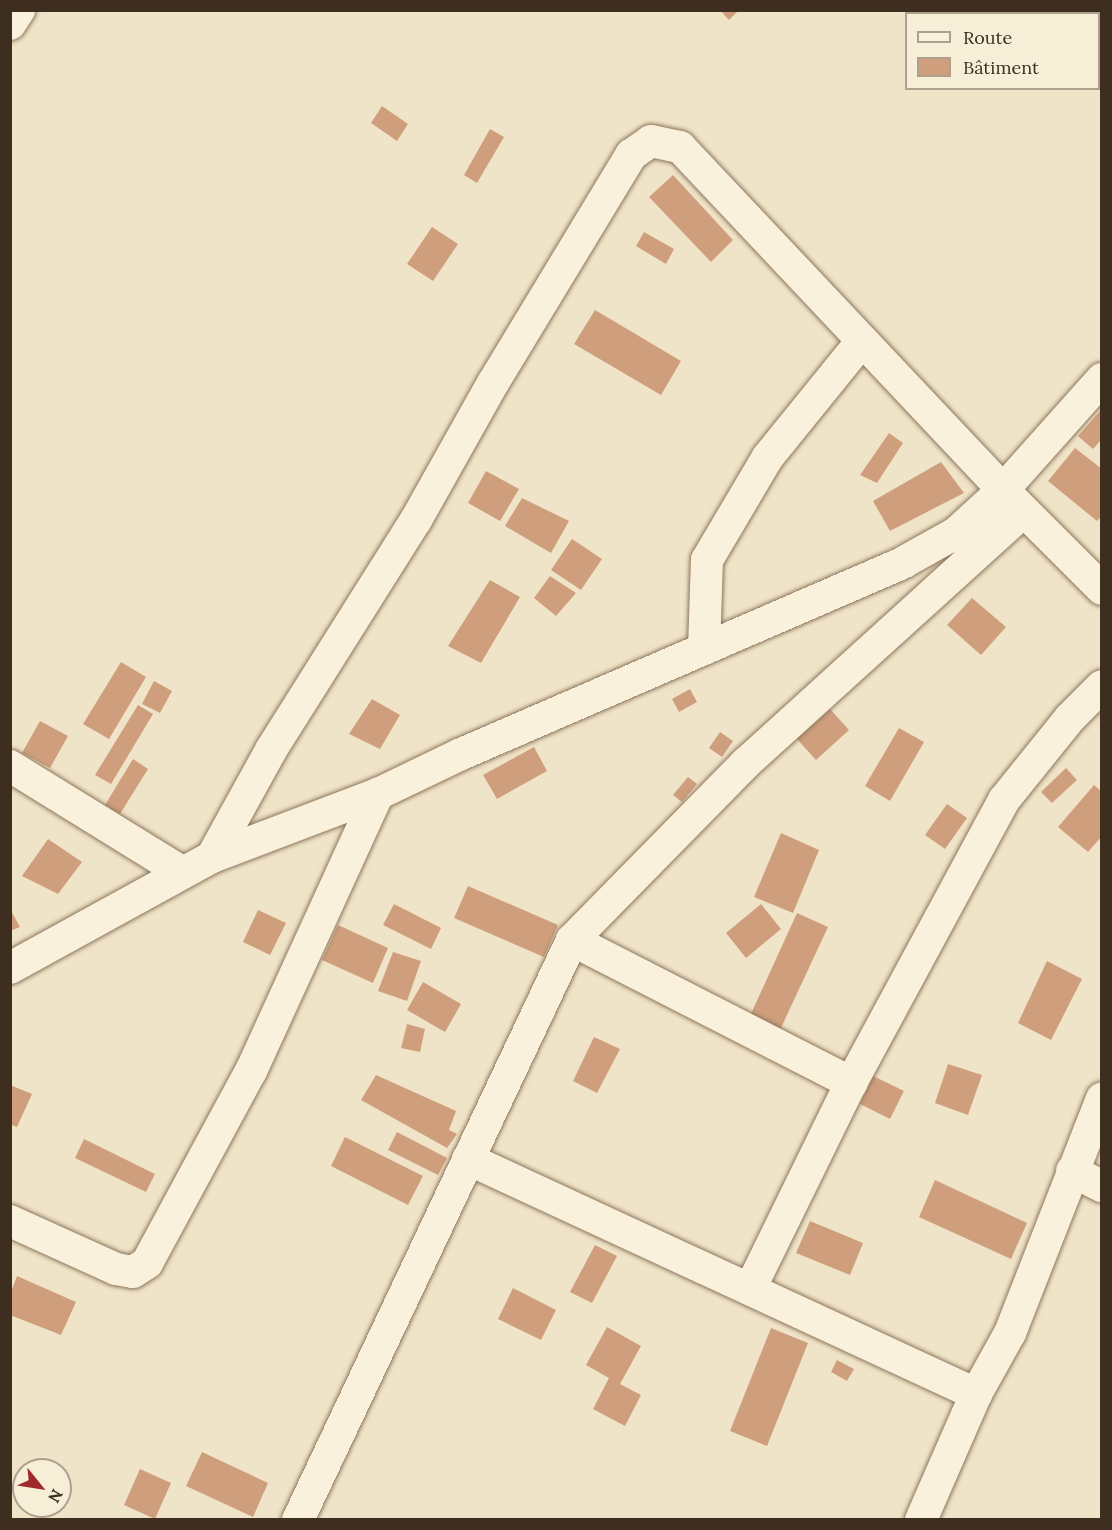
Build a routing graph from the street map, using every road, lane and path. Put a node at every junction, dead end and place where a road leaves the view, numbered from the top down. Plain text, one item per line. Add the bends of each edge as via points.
1 (19, 10) edge
2 (10, 24) edge
3 (862, 341) junction
4 (1101, 379) edge
5 (1014, 501) junction
6 (1101, 589) edge
7 (704, 649) junction
8 (1101, 686) edge
9 (10, 766) edge
10 (378, 794) junction
11 (212, 857) junction
12 (183, 873) junction
13 (572, 940) junction
14 (12, 970) edge
15 (851, 1083) junction
16 (1101, 1098) edge
17 (468, 1159) junction
18 (1072, 1171) junction
19 (1101, 1186) edge
20 (10, 1221) edge
21 (750, 1289) junction
22 (976, 1394) junction
23 (298, 1520) edge
24 (921, 1520) edge

1 - 2 street
3 - 5 street
3 - 7 street via 768,457 707,560
3 - 11 street via 680,147 651,141 631,155 493,383 416,520 271,750
4 - 5 street
5 - 6 street
5 - 7 street via 904,562
5 - 13 street
7 - 10 street
8 - 15 street via 1004,800
9 - 12 street
10 - 11 street
10 - 20 street via 251,1071 147,1263 133,1272 116,1269
11 - 12 street
12 - 14 street
13 - 15 street
13 - 17 street
15 - 21 street
16 - 18 street
17 - 21 street
17 - 23 street
18 - 19 street
18 - 22 street via 1010,1334
21 - 22 street
22 - 24 street

